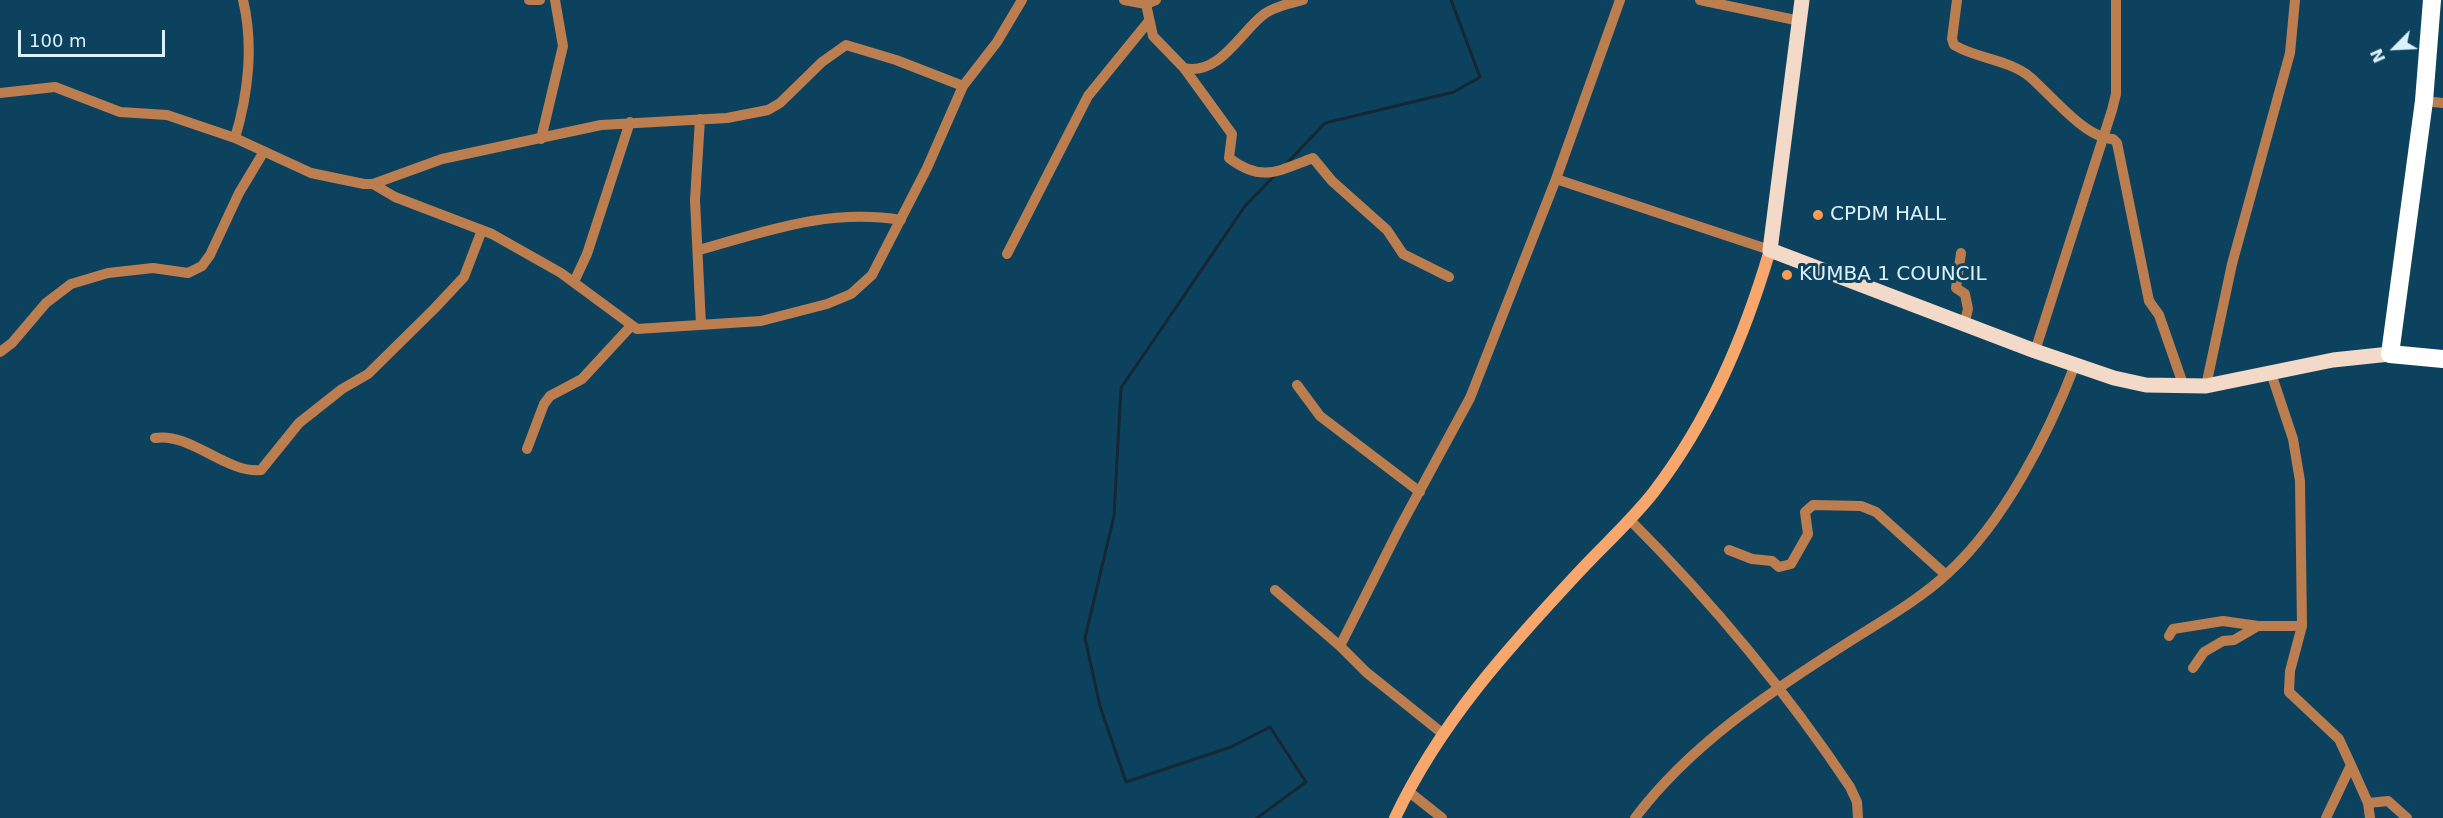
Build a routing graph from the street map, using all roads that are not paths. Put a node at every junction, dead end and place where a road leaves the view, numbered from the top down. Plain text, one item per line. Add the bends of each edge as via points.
1 (243, 0) edge
2 (529, 0) edge
3 (540, 0) edge
4 (555, 0) edge
5 (1022, 0) edge
6 (1124, 0) edge
7 (1304, 0) edge
8 (1620, 0) edge
9 (1700, 0) edge
10 (1802, 0) edge
11 (1957, 0) edge
12 (2116, 0) edge
13 (2295, 0) edge
14 (2432, 0) edge
15 (1151, 2) edge
16 (1149, 21) junction
17 (1800, 21) junction
18 (1184, 69) junction
19 (963, 86) junction
20 (0, 93) edge
21 (2424, 101) junction
22 (2443, 103) edge
23 (700, 119) junction
24 (630, 122) junction
25 (235, 138) junction
26 (541, 139) junction
27 (2102, 139) junction
28 (263, 153) junction
29 (1556, 179) junction
30 (373, 184) junction
31 (901, 220) junction
32 (482, 230) junction
33 (699, 250) junction
34 (1770, 250) junction
35 (1961, 253) dead end
36 (1007, 254) dead end
37 (1449, 277) dead end
38 (574, 282) junction
39 (1964, 325) junction
40 (631, 326) junction
41 (701, 326) junction
42 (0, 351) edge
43 (2035, 351) junction
44 (2390, 354) junction
45 (2443, 359) edge
46 (2075, 365) junction
47 (2271, 373) junction
48 (1298, 385) dead end
49 (2206, 386) junction
50 (2184, 387) junction
51 (154, 438) dead end
52 (527, 448) dead end
53 (1419, 492) junction
54 (1630, 520) junction
55 (1729, 550) dead end
56 (1946, 575) junction
57 (1275, 590) dead end
58 (2258, 626) junction
59 (2302, 626) junction
60 (2169, 636) dead end
61 (1340, 646) junction
62 (2193, 668) dead end
63 (1779, 687) junction
64 (1442, 733) junction
65 (2350, 765) junction
66 (1408, 791) junction
67 (2368, 803) junction
68 (1395, 818) edge
69 (1442, 818) edge
70 (1635, 818) edge
71 (1857, 818) edge
72 (2326, 818) edge
73 (2370, 818) edge
74 (2408, 818) edge

1 - 25 street via 248,46 246,95
2 - 3 street
4 - 26 street via 563,46
5 - 19 street via 997,42
6 - 15 street
7 - 18 street via 1262,16 1219,59
8 - 29 street
9 - 17 street
10 - 17 main road
11 - 27 street via 1954,45 2019,69
12 - 27 street via 2116,94
13 - 49 street via 2290,53 2232,264
14 - 21 highway
15 - 16 street
16 - 18 street via 1159,45
16 - 36 street via 1088,96
17 - 34 main road
18 - 37 street via 1232,134 1229,158 1245,170 1271,174 1313,158 1332,181 1387,230 1403,254
19 - 23 street via 846,45 774,107 727,118
19 - 31 street
20 - 25 street via 55,87 120,112 167,115
21 - 22 street
21 - 44 highway
23 - 24 street
23 - 33 street via 695,200
24 - 26 street
24 - 38 street via 587,254
25 - 28 street
26 - 30 street via 442,159
27 - 43 street
27 - 50 street via 2117,143 2149,301 2159,315
28 - 30 street via 320,176
28 - 42 street via 202,266 188,273 153,267 108,273 71,284 46,303 12,343
29 - 34 street
29 - 53 street via 1465,408
30 - 32 street
31 - 33 street via 869,215 814,219
31 - 41 street via 872,275 851,294 806,311 761,321
32 - 38 street
32 - 51 street via 464,277 435,309 368,374 299,423 261,470 247,470 176,440
33 - 41 street
34 - 39 main road
34 - 54 street via 1754,303 1707,411 1676,461
35 - 39 street via 1956,288 1967,301
38 - 40 street
39 - 43 main road
40 - 41 street via 645,330
40 - 52 street via 582,379 550,396
43 - 46 main road
44 - 45 highway
44 - 47 main road via 2333,360
46 - 50 main road via 2146,385
46 - 56 street via 2044,438 2008,500
47 - 49 main road
47 - 59 street via 2293,439 2300,482
48 - 53 street via 1320,416
49 - 50 main road
53 - 61 street
54 - 63 street via 1710,604
54 - 64 street via 1524,631
55 - 56 street via 1752,559 1772,561 1779,567 1791,564 1808,534 1804,512 1813,505 1861,506 1876,512
56 - 63 street
57 - 61 street
58 - 59 street
58 - 60 street via 2223,621 2173,629
58 - 62 street via 2204,652
59 - 65 street via 2290,671 2289,692 2339,739
61 - 64 street
63 - 70 street via 1703,746
63 - 71 street via 1851,787 1857,802
64 - 66 street
65 - 67 street
65 - 72 street
66 - 68 street
66 - 69 street
67 - 73 street
67 - 74 street via 2388,801

